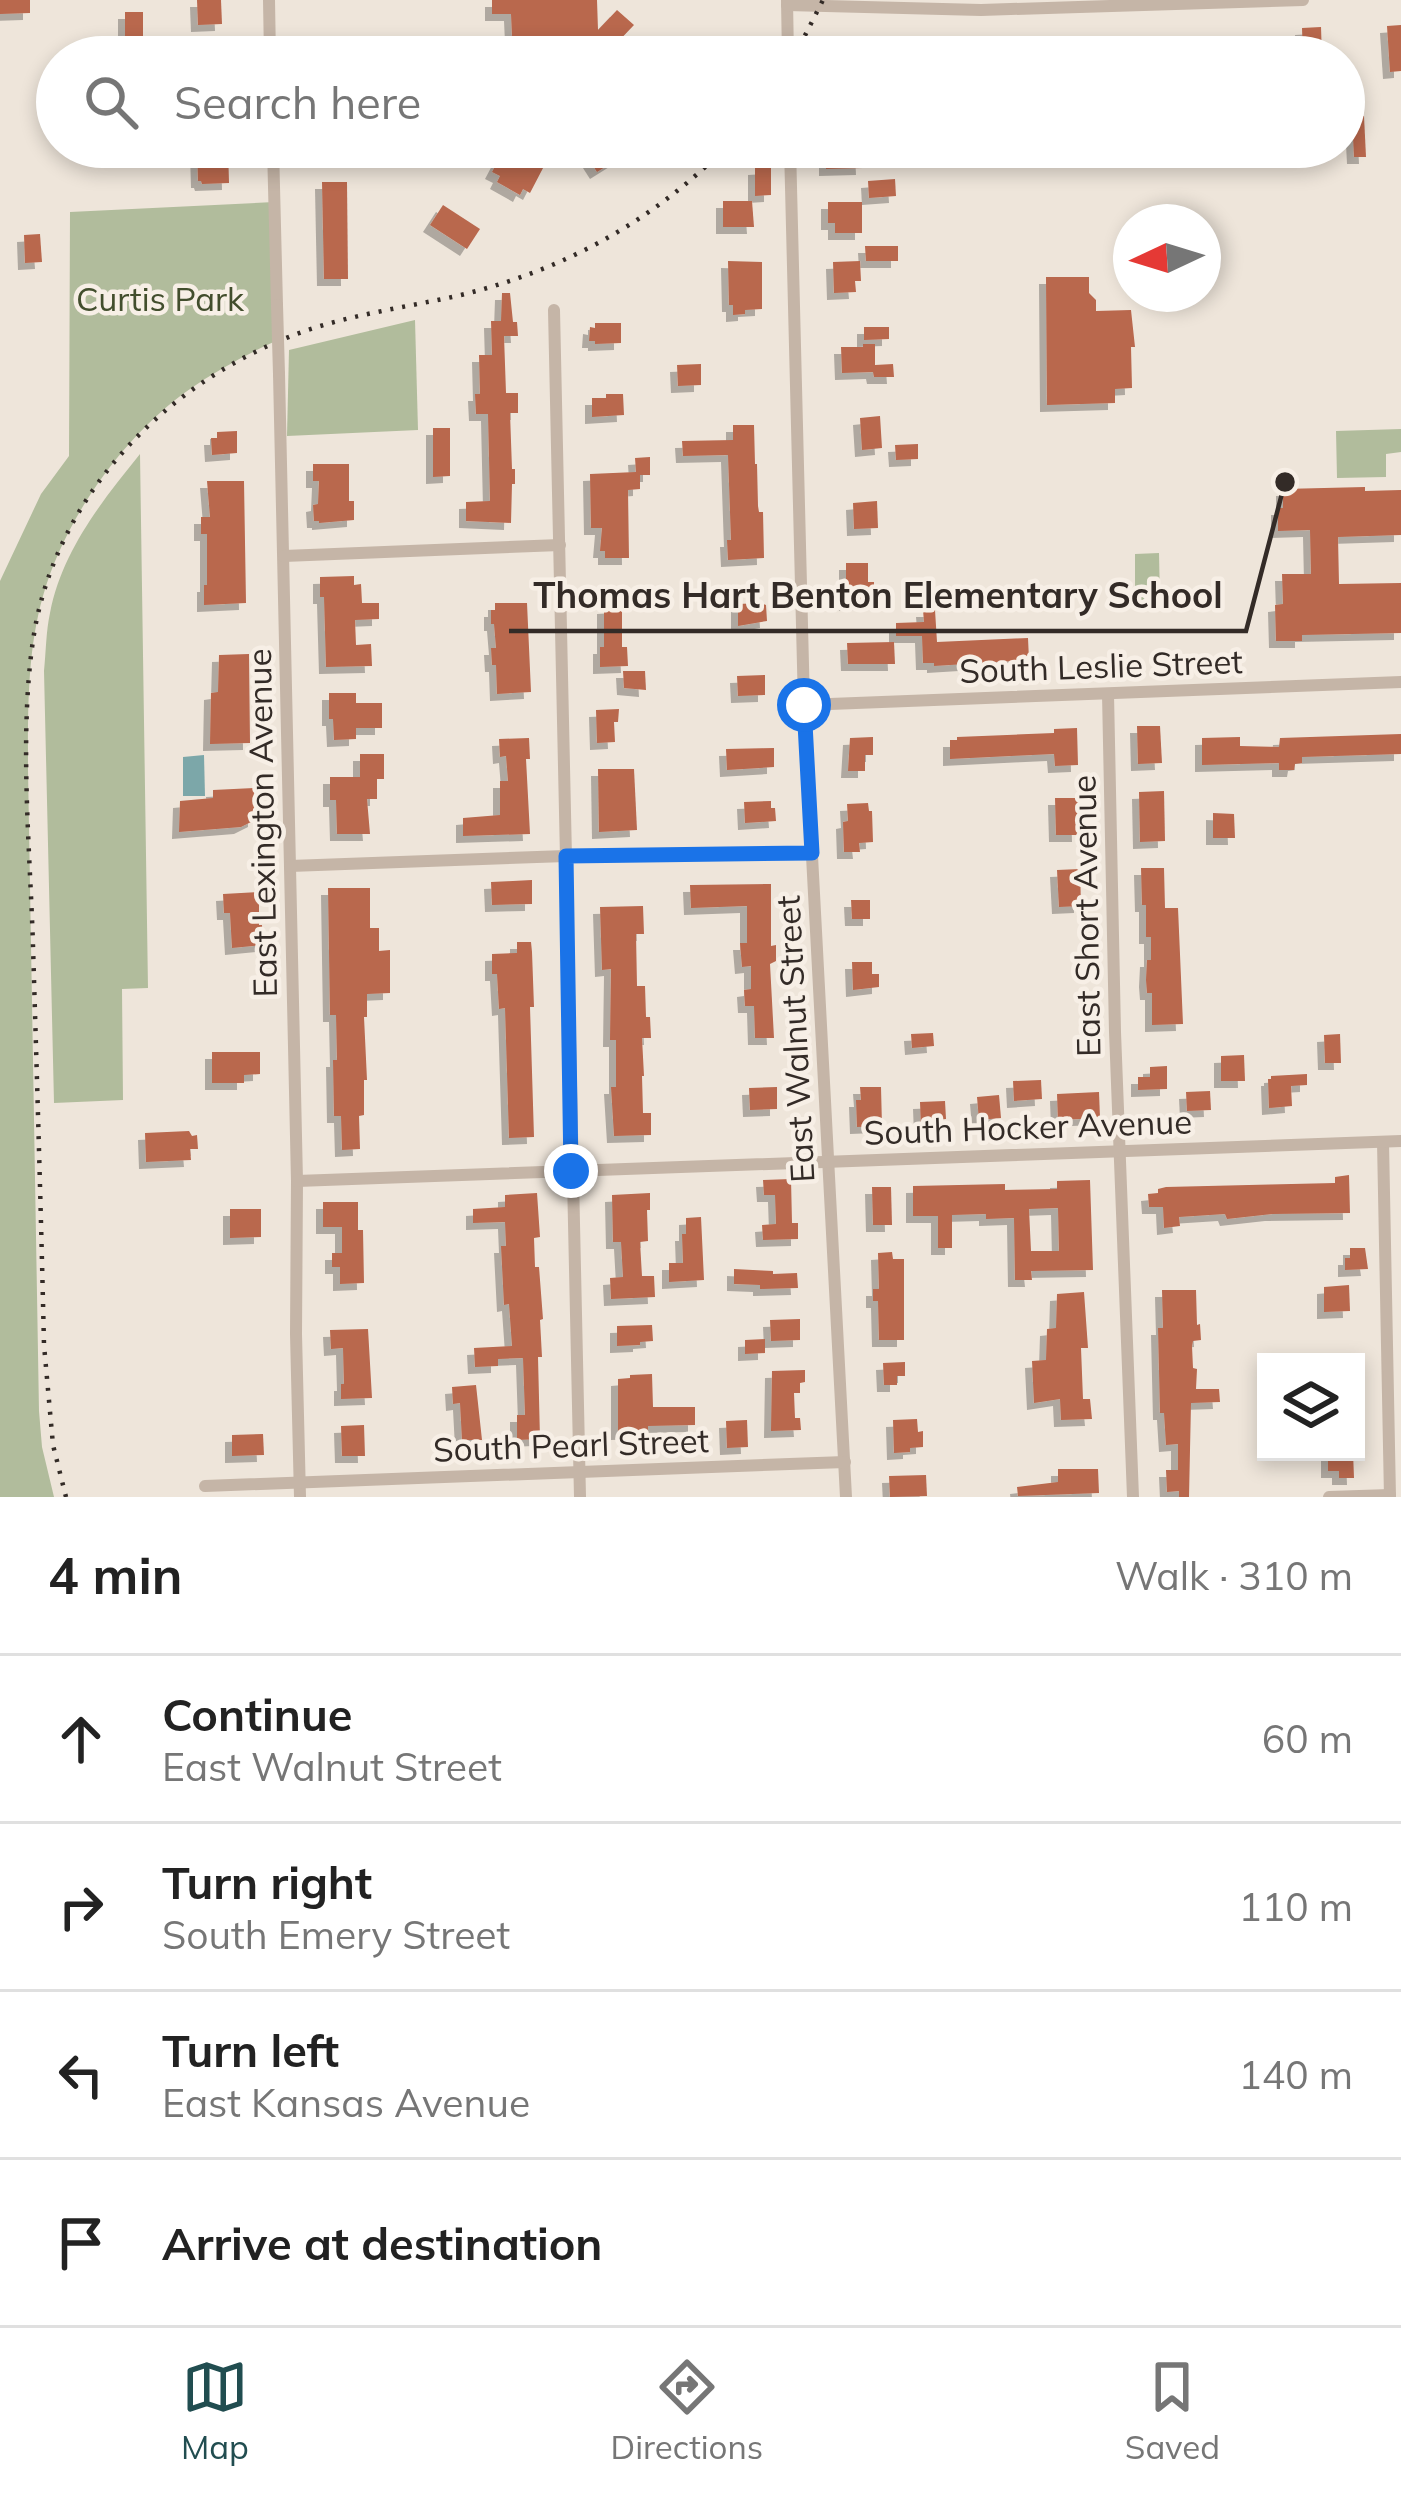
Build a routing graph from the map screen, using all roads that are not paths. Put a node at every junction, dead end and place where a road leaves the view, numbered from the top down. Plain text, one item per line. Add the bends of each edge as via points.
1 (268, 0) edge
2 (1304, 0) edge
3 (787, 3) edge
4 (269, 36) edge
5 (788, 36) edge
6 (274, 168) edge
7 (791, 168) edge
8 (554, 310) dead end
9 (560, 545) junction
10 (284, 556) junction
11 (1401, 682) edge
12 (1108, 694) junction
13 (804, 705) junction
14 (812, 853) junction
15 (566, 856) junction
16 (290, 866) junction
17 (1401, 1141) edge
18 (1383, 1142) junction
19 (1120, 1151) junction
20 (830, 1161) junction
21 (571, 1171) junction
22 (297, 1181) junction
23 (845, 1462) junction
24 (579, 1472) junction
25 (299, 1481) junction
26 (205, 1486) dead end
27 (1390, 1496) edge
28 (300, 1497) edge
29 (580, 1497) edge
30 (846, 1497) edge
31 (1133, 1497) edge
32 (1329, 1497) edge

1 - 4 street
2 - 3 street via 981,10
3 - 5 street
6 - 10 street, East Lexington Avenue, bridge
7 - 13 street, East Walnut Street
8 - 9 street
9 - 10 street
9 - 15 street
10 - 16 street, East Lexington Avenue
11 - 12 street, South Leslie Street
12 - 13 street, South Leslie Street
12 - 19 street, East Short Avenue
13 - 14 street, East Walnut Street
14 - 15 street
14 - 20 street, East Walnut Street
15 - 16 street
15 - 21 street
16 - 22 street, East Lexington Avenue
17 - 18 street, South Hocker Avenue
18 - 19 street, South Hocker Avenue
18 - 27 street
19 - 20 street, South Hocker Avenue
19 - 31 street, East Short Avenue
20 - 21 street, South Hocker Avenue
20 - 23 street, East Walnut Street
21 - 22 street, South Hocker Avenue
21 - 24 street
22 - 25 street, East Lexington Avenue
23 - 24 street, South Pearl Street
23 - 30 street, East Walnut Street
24 - 25 street, South Pearl Street
24 - 29 street
25 - 26 street, South Pearl Street
25 - 28 street, East Lexington Avenue
27 - 32 street

